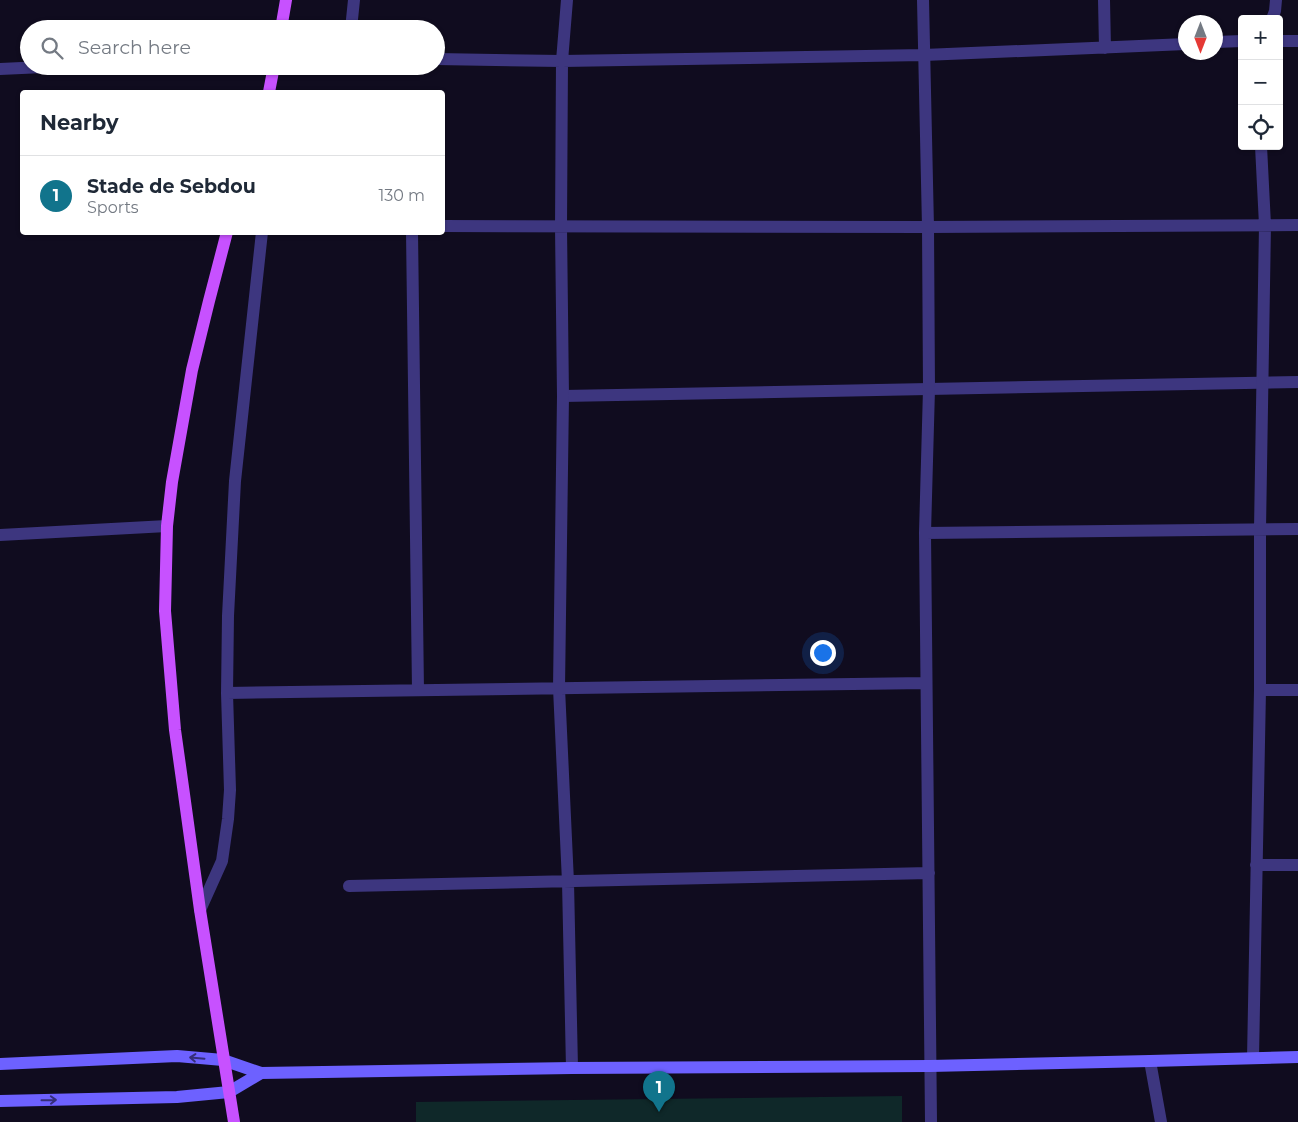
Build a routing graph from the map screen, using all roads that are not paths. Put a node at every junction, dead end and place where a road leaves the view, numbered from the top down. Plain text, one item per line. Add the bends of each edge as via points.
1 (286, 0) edge
2 (354, 0) edge
3 (567, 0) edge
4 (923, 0) edge
5 (1104, 0) edge
6 (1276, 0) edge
7 (1274, 15) edge
8 (283, 20) edge
9 (352, 20) edge
10 (1238, 41) edge
11 (1283, 41) edge
12 (1298, 41) edge
13 (1223, 42) edge
14 (1178, 44) edge
15 (1104, 48) junction
16 (924, 56) junction
17 (445, 58) edge
18 (562, 61) junction
19 (20, 68) edge
20 (0, 69) edge
21 (272, 75) edge
22 (269, 90) edge
23 (1261, 150) edge
24 (1265, 225) junction
25 (1298, 225) edge
26 (445, 226) edge
27 (561, 227) junction
28 (928, 227) junction
29 (226, 235) edge
30 (262, 235) edge
31 (412, 235) edge
32 (1262, 382) junction
33 (1298, 382) edge
34 (929, 389) junction
35 (563, 396) junction
36 (167, 526) junction
37 (1260, 529) junction
38 (1298, 529) edge
39 (925, 533) junction
40 (0, 534) edge
41 (926, 682) junction
42 (560, 688) junction
43 (418, 690) junction
44 (1260, 690) junction
45 (1298, 690) edge
46 (227, 693) junction
47 (1256, 865) junction
48 (1298, 865) edge
49 (929, 873) junction
50 (568, 882) junction
51 (349, 886) dead end
52 (200, 910) junction
53 (1298, 1057) edge
54 (1253, 1058) junction
55 (224, 1060) junction
56 (1150, 1061) junction
57 (0, 1064) edge
58 (930, 1066) junction
59 (572, 1068) junction
60 (261, 1073) junction
61 (229, 1092) junction
62 (0, 1101) edge
63 (234, 1122) edge
64 (931, 1122) edge
65 (1161, 1122) edge

1 - 8 main road
2 - 9 street
3 - 18 street
4 - 16 street
5 - 15 street
6 - 7 street
10 - 13 street
11 - 12 street
14 - 15 street
15 - 16 street
16 - 18 street
16 - 28 street
17 - 18 street
18 - 27 street
19 - 20 street
21 - 22 main road
23 - 24 street
24 - 25 street
24 - 28 street
24 - 32 street
26 - 27 street
27 - 28 street
27 - 35 street
28 - 34 street
29 - 36 main road via 192,370
30 - 46 street via 235,481
31 - 43 street
32 - 33 street
32 - 34 street
32 - 37 street
34 - 35 street
34 - 39 street
35 - 42 street
36 - 40 street
36 - 52 main road via 165,611 175,730
37 - 38 street
37 - 39 street
37 - 44 street
39 - 41 street
41 - 42 street
41 - 49 street
42 - 43 street
42 - 50 street
43 - 46 street
44 - 45 street
44 - 47 street
46 - 52 street via 228,819 222,861
47 - 48 street
47 - 54 street
49 - 50 street
49 - 58 street
50 - 51 street
50 - 59 street
52 - 55 main road
53 - 54 main road
54 - 56 main road
55 -> 57 main road via 176,1056
55 - 60 main road
55 - 61 main road
56 - 58 main road
56 - 65 street
58 - 59 main road
58 - 64 street
59 - 60 main road
60 - 61 main road
62 -> 61 main road via 177,1097
61 - 63 main road

